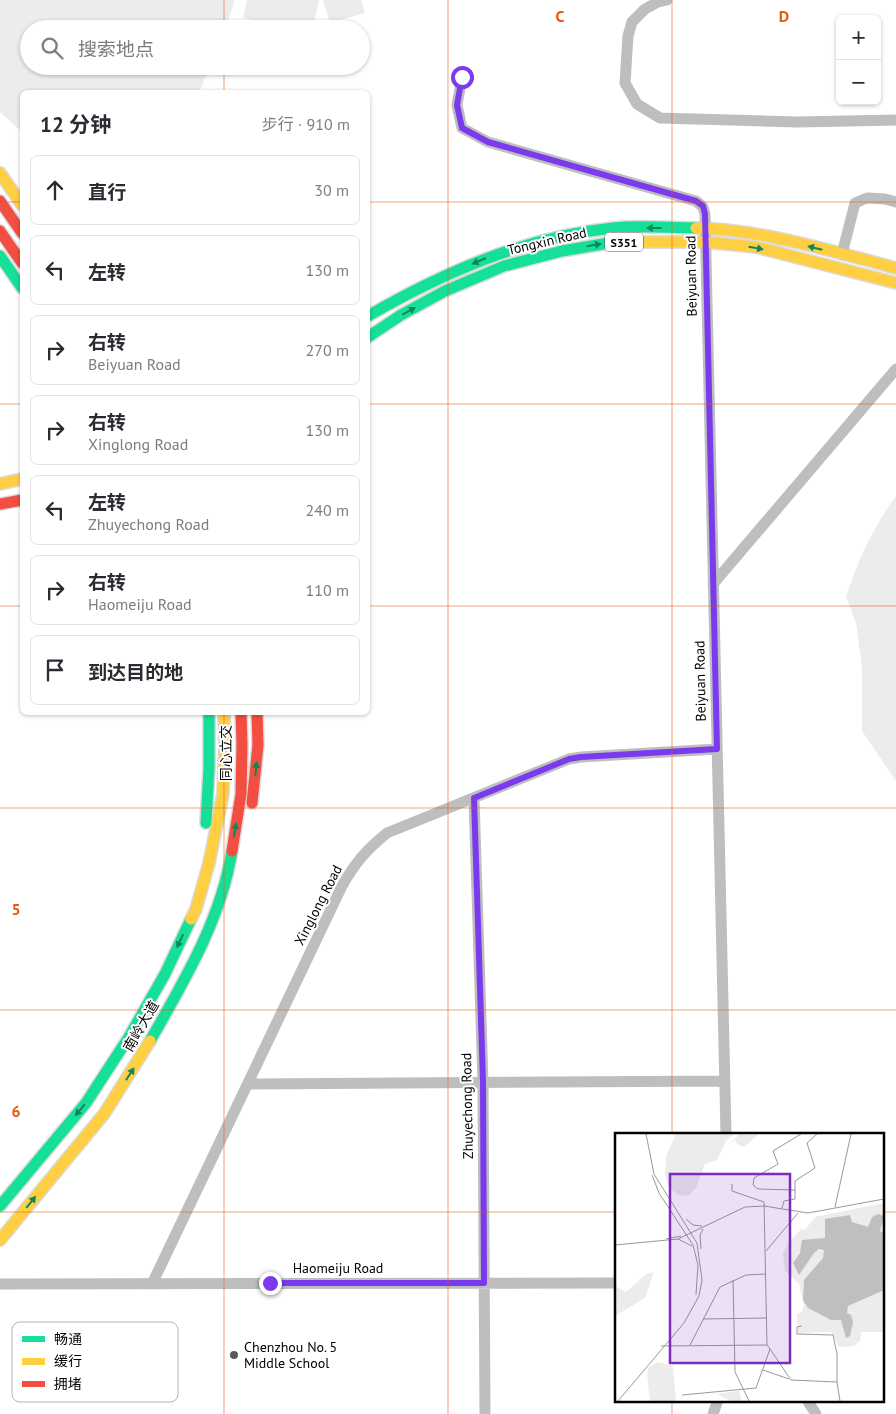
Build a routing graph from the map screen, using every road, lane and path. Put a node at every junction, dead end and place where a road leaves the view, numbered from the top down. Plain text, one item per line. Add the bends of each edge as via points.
1 (667, 0) edge
2 (462, 77) dead end
3 (896, 120) edge
4 (0, 174) edge
5 (0, 201) edge
6 (20, 202) edge
7 (896, 202) edge
8 (704, 228) junction
9 (20, 230) edge
10 (0, 231) edge
11 (705, 242) junction
12 (842, 254) junction
13 (0, 256) edge
14 (20, 260) edge
15 (896, 268) edge
16 (896, 283) edge
17 (20, 285) edge
18 (370, 315) edge
19 (370, 335) edge
20 (896, 369) edge
21 (20, 479) edge
22 (0, 484) edge
23 (20, 500) edge
24 (0, 504) edge
25 (713, 584) junction
26 (209, 715) edge
27 (224, 715) edge
28 (241, 715) edge
29 (257, 715) edge
30 (717, 749) junction
31 (223, 794) joint
32 (241, 794) joint
33 (474, 798) junction
34 (196, 909) junction
35 (215, 916) junction
36 (725, 1081) junction
37 (483, 1082) junction
38 (248, 1084) junction
39 (726, 1133) edge
40 (0, 1206) edge
41 (0, 1240) edge
42 (484, 1283) junction
43 (615, 1283) edge
44 (0, 1284) edge
45 (152, 1284) junction
46 (717, 1402) edge
47 (808, 1402) edge
48 (485, 1414) edge
49 (713, 1414) edge
50 (816, 1414) edge

1 - 3 street via 645,9 632,22 625,83 637,104 660,118 798,122
2 - 8 street, Beiyuan Road via 457,105 462,128 488,142 696,201 703,206
4 - 6 main road
5 - 9 main road
7 - 12 street via 867,198 855,203
8 - 11 street, Beiyuan Road
12 -> 8 main road, Tongxin Road / S351 via 758,233
8 -> 18 main road, Tongxin Road / S351 via 614,228 560,236 499,253 440,278
10 - 14 main road
11 -> 16 main road, Tongxin Road / S351 via 756,248
19 -> 11 main road, Tongxin Road / S351 via 445,291 504,266 562,250 615,242
11 - 25 street, Beiyuan Road
12 - 15 main road, Tongxin Road / S351
13 - 17 main road
20 - 25 street
21 - 22 main road
23 - 24 main road
25 - 30 street, Beiyuan Road
26 - 34 main road via 209,793
27 - 31 main road, 同心立交
28 - 32 main road, 同心立交
35 -> 29 main road via 236,870 253,796
30 - 33 street, Xinglong Road via 569,759
30 - 36 street, Beiyuan Road
31 - 34 main road, 南岭大道
35 -> 32 main road, 南岭大道 via 229,868
33 - 37 street, Zhuyechong Road
33 - 38 street, Xinglong Road via 387,833 360,857 342,886
34 -> 40 main road, 南岭大道 via 165,974 92,1095
41 -> 35 main road, 南岭大道 via 104,1114 183,983
36 - 37 street
36 - 39 street, Beiyuan Road
37 - 38 street
37 - 42 street, Zhuyechong Road
38 - 45 street, Xinglong Road
42 - 43 street, Haomeiju Road
42 - 45 street, Haomeiju Road
42 - 48 street, Zhuyechong Road
44 - 45 street, Haomeiju Road
46 - 49 street
47 - 50 street

